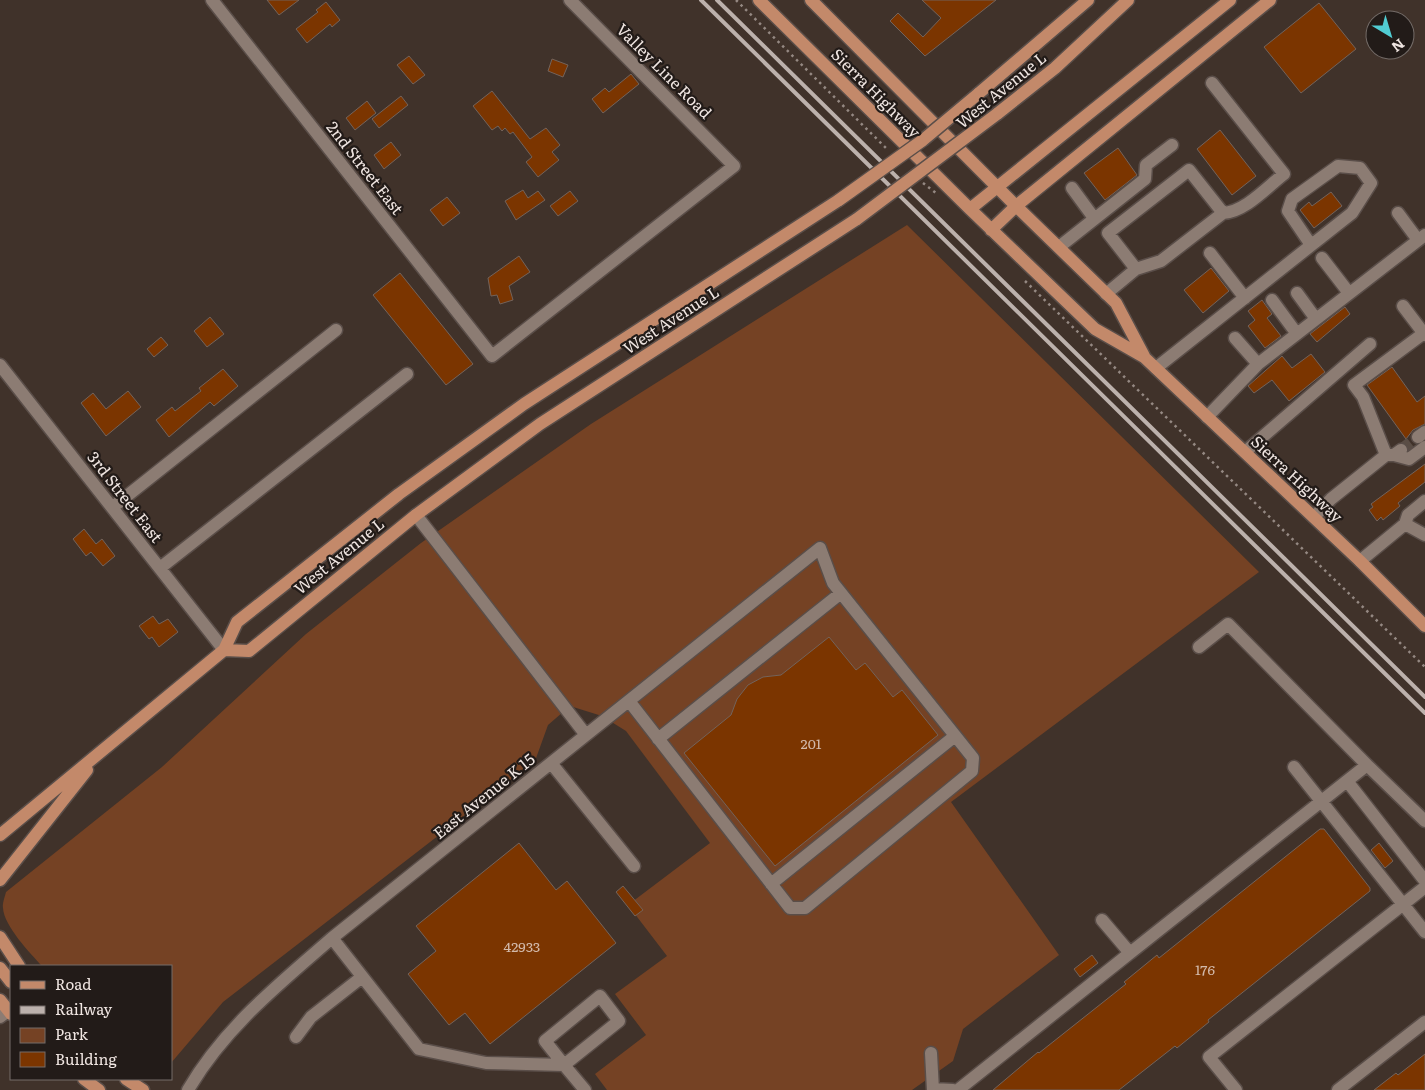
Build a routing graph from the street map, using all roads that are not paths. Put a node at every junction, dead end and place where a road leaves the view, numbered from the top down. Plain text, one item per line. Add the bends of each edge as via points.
1 (212, 0) edge
2 (570, 0) edge
3 (759, 0) edge
4 (812, 0) edge
5 (1088, 0) edge
6 (1128, 0) edge
7 (1230, 0) edge
8 (1270, 0) edge
9 (1212, 83) dead end
10 (1172, 144) dead end
11 (734, 166) joint
12 (998, 186) junction
13 (1072, 188) dead end
14 (1016, 206) junction
15 (970, 209) junction
16 (1223, 213) junction
17 (1398, 213) dead end
18 (1094, 218) junction
19 (991, 230) junction
20 (1422, 238) edge
21 (1311, 245) junction
22 (1059, 247) junction
23 (1210, 252) dead end
24 (1322, 258) dead end
25 (1136, 269) junction
26 (1297, 293) dead end
27 (1349, 293) junction
28 (1106, 294) junction
29 (1245, 298) junction
30 (1272, 300) dead end
31 (1403, 306) dead end
32 (1316, 319) junction
33 (336, 330) dead end
34 (1296, 334) junction
35 (1424, 334) edge
36 (1234, 338) dead end
37 (1370, 344) dead end
38 (1144, 357) junction
39 (1258, 364) junction
40 (0, 365) edge
41 (1156, 368) junction
42 (407, 374) dead end
43 (1207, 417) junction
44 (1423, 439) edge
45 (1245, 452) junction
46 (1394, 454) junction
47 (1425, 501) edge
48 (113, 507) junction
49 (416, 515) junction
50 (1314, 517) junction
51 (1405, 524) junction
52 (1425, 534) edge
53 (1360, 561) junction
54 (160, 568) junction
55 (841, 593) junction
56 (1425, 626) edge
57 (1199, 647) dead end
58 (224, 650) junction
59 (629, 701) junction
60 (586, 736) junction
61 (955, 736) junction
62 (658, 739) junction
63 (104, 749) junction
64 (551, 763) junction
65 (1367, 764) junction
66 (1294, 767) dead end
67 (1347, 781) junction
68 (1321, 801) junction
69 (1425, 821) edge
70 (0, 835) edge
71 (634, 866) dead end
72 (0, 880) edge
73 (1425, 881) edge
74 (770, 884) junction
75 (1425, 887) edge
76 (1403, 904) junction
77 (1102, 920) dead end
78 (1425, 932) edge
79 (0, 937) edge
80 (332, 938) junction
81 (1130, 953) junction
82 (18, 965) edge
83 (0, 968) edge
84 (362, 977) junction
85 (10, 981) edge
86 (1425, 1022) edge
87 (296, 1037) dead end
88 (930, 1053) dead end
89 (564, 1065) junction
90 (85, 1080) edge
91 (127, 1080) edge
92 (99, 1090) edge
93 (142, 1090) edge
94 (188, 1090) edge
95 (585, 1090) edge
96 (933, 1090) edge
97 (953, 1090) edge
98 (958, 1090) edge
99 (1236, 1090) edge
100 (1338, 1090) edge

1 - 11 street, 2nd Street East via 492,356
2 - 11 street, Valley Line Road
3 - 15 main road, Sierra Highway
4 - 12 main road, Sierra Highway
5 - 58 main road, West Avenue L, bridge via 923,140 839,200 524,404 398,494 237,622
6 - 49 main road, West Avenue L, bridge via 1055,68 857,219 540,424
7 - 12 main road
8 - 14 main road
9 - 16 street via 1284,174 1240,208
10 - 18 street via 1146,165 1145,179
12 - 14 main road, Sierra Highway
12 - 15 main road
13 - 18 street
14 - 19 main road
14 - 22 main road, Sierra Highway
15 - 19 main road, Sierra Highway
16 - 25 street via 1161,261
16 - 25 street via 1189,170 1108,233
17 - 20 street
18 - 22 street
19 - 38 main road, Sierra Highway via 1095,329
20 - 27 street
21 - 21 street via 1352,213 1371,183 1360,168 1338,166 1292,199 1288,211
21 - 29 street
22 - 28 main road, Sierra Highway
23 - 29 street
24 - 27 street
25 - 28 street
26 - 32 street
27 - 32 street
28 - 38 main road, Sierra Highway via 1116,303
29 - 41 street
30 - 34 street
31 - 35 street
32 - 34 street
33 - 48 street
34 - 39 street
35 - 46 street via 1354,385
36 - 39 street
37 - 45 street
38 - 41 main road, Sierra Highway
39 - 43 street
40 - 48 street, 3rd Street East
41 - 43 main road, Sierra Highway
42 - 54 street
43 - 45 main road, Sierra Highway
44 - 46 street via 1409,459
45 - 50 main road, Sierra Highway
46 - 50 street via 1331,499
47 - 51 street via 1408,515
48 - 54 street, 3rd Street East
49 - 58 main road, West Avenue L via 249,651
49 - 60 street
50 - 53 main road, Sierra Highway
51 - 52 street
51 - 53 street
53 - 56 main road, Sierra Highway
54 - 58 street, 3rd Street East
55 - 59 street, East Avenue K 15 via 833,583 820,548
55 - 61 street
55 - 62 street
57 - 65 street via 1228,624
58 - 63 main road, West Avenue L
59 - 60 street, East Avenue K 15
59 - 62 street
60 - 64 street, East Avenue K 15
61 - 74 street
61 - 74 street via 973,758 972,772 805,908 790,908
62 - 74 street
63 - 70 main road, West Avenue L
63 - 72 main road
64 - 71 street
64 - 80 street, East Avenue K 15
65 - 67 street
65 - 69 street
66 - 68 street
67 - 68 street
67 - 73 street
68 - 76 street
68 - 81 street
75 - 76 street
76 - 78 street
76 - 99 street via 1209,1058
77 - 81 street
79 - 82 main road
80 - 84 street
80 - 94 street, East Avenue K 15 via 266,995 226,1036
81 - 98 street
83 - 85 main road
84 - 87 street via 311,1017
84 - 89 street via 419,1049 486,1063
86 - 100 street
88 - 96 street
89 - 89 street via 620,1021 600,996 545,1041
89 - 95 street
90 - 92 main road
91 - 93 main road
96 - 97 street

